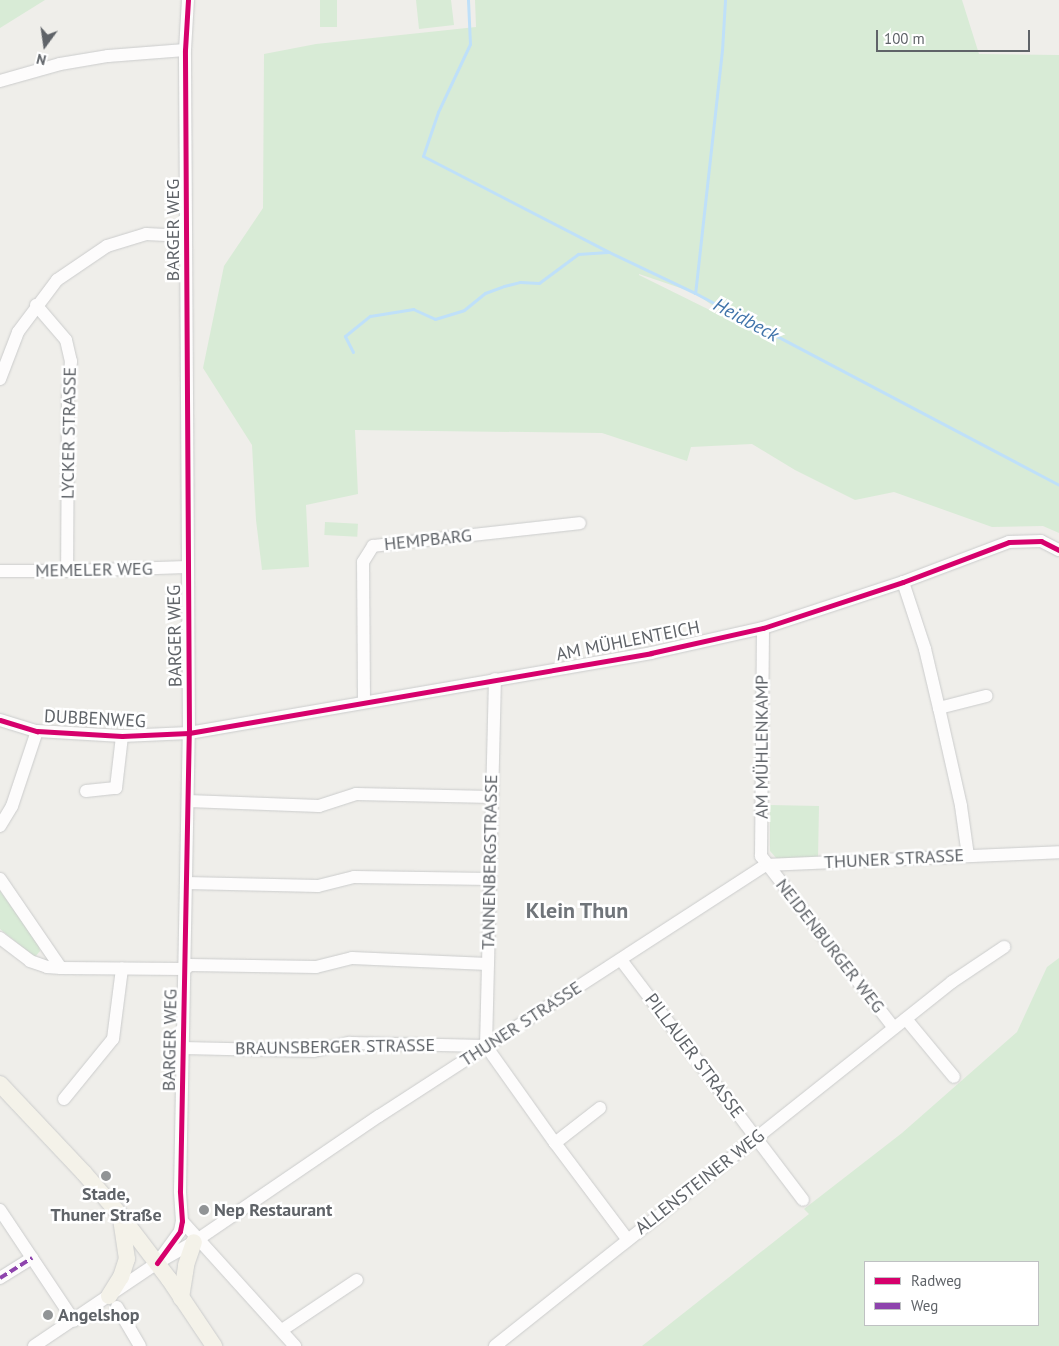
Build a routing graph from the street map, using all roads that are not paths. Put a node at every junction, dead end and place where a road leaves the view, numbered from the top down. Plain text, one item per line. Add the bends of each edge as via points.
1 (188, 0) edge
2 (185, 50) junction
3 (0, 82) edge
4 (186, 236) junction
5 (36, 305) junction
6 (0, 379) edge
7 (580, 522) dead end
8 (1059, 550) edge
9 (188, 567) junction
10 (0, 571) edge
11 (67, 571) junction
12 (903, 582) junction
13 (763, 628) junction
14 (495, 679) junction
15 (986, 696) dead end
16 (364, 701) junction
17 (939, 708) junction
18 (0, 720) edge
19 (37, 731) junction
20 (189, 733) junction
21 (122, 736) junction
22 (86, 791) dead end
23 (492, 797) junction
24 (188, 801) junction
25 (0, 826) edge
26 (1059, 852) edge
27 (968, 856) junction
28 (766, 865) junction
29 (0, 879) edge
30 (490, 879) junction
31 (186, 883) junction
32 (0, 938) edge
33 (1004, 947) dead end
34 (620, 960) junction
35 (488, 964) junction
36 (62, 968) junction
37 (122, 969) junction
38 (185, 969) junction
39 (906, 1019) junction
40 (894, 1028) junction
41 (486, 1046) junction
42 (183, 1048) junction
43 (954, 1077) dead end
44 (0, 1084) edge
45 (64, 1099) dead end
46 (600, 1108) dead end
47 (756, 1138) junction
48 (555, 1143) junction
49 (803, 1200) dead end
50 (0, 1210) edge
51 (120, 1216) junction
52 (182, 1222) junction
53 (627, 1239) junction
54 (196, 1241) junction
55 (32, 1258) junction
56 (157, 1263) junction
57 (0, 1278) edge
58 (356, 1280) dead end
59 (181, 1298) junction
60 (113, 1302) junction
61 (74, 1321) junction
62 (282, 1330) junction
63 (34, 1346) edge
64 (140, 1346) edge
65 (214, 1346) edge
66 (295, 1346) edge
67 (495, 1346) edge

1 - 2 street, BARGER WEG
2 - 3 street via 108,56 60,64
2 - 4 street, BARGER WEG
4 - 5 street via 146,234 107,246 57,280
4 - 9 street, BARGER WEG
5 - 6 street via 18,332
5 - 11 street, LYCKER STRASSE via 66,340 71,361
7 - 16 street, HEMPBARG via 373,546 363,562
8 - 12 street, AM MÜHLENTEICH via 1042,541 1009,542
9 - 11 street, MEMELER WEG
9 - 20 street, BARGER WEG
10 - 11 street, MEMELER WEG
12 - 13 street, AM MÜHLENTEICH
12 - 17 street via 925,649
13 - 14 street, AM MÜHLENTEICH via 651,653
13 - 28 street, AM MÜHLENKAMP via 761,856
14 - 16 street, AM MÜHLENTEICH
14 - 23 street, TANNENBERGSTRASSE
15 - 17 street
16 - 20 street, AM MÜHLENTEICH
17 - 27 street via 961,806
18 - 19 street, DUBBENWEG
19 - 21 street, DUBBENWEG
19 - 25 street via 12,806
20 - 21 street, DUBBENWEG
20 - 24 street, BARGER WEG
21 - 22 street via 116,788
23 - 24 street via 356,794 319,806
23 - 30 street, TANNENBERGSTRASSE
24 - 31 street, BARGER WEG
26 - 27 street, THUNER STRASSE
27 - 28 street, THUNER STRASSE
28 - 34 street, THUNER STRASSE
28 - 40 street, NEIDENBURGER WEG
29 - 36 street
30 - 31 street via 354,877 318,886
30 - 35 street, TANNENBERGSTRASSE
31 - 38 street, BARGER WEG
32 - 36 street via 30,961
33 - 39 street, ALLENSTEINER WEG via 952,982
34 - 41 street, THUNER STRASSE
34 - 47 street, PILLAUER STRASSE
35 - 38 street via 352,958 316,967 190,965
35 - 41 street, TANNENBERGSTRASSE
36 - 37 street
37 - 38 street
37 - 45 street via 113,1039
38 - 42 street, BARGER WEG
39 - 40 street, ALLENSTEINER WEG
39 - 43 street
40 - 47 street, ALLENSTEINER WEG
41 - 42 street, BRAUNSBERGER STRASSE via 350,1043 314,1051
41 - 48 street
41 - 54 street, THUNER STRASSE
42 - 52 street, BARGER WEG
44 - 51 main road
46 - 48 street
47 - 49 street, PILLAUER STRASSE
47 - 53 street, ALLENSTEINER WEG
48 - 53 street
50 - 55 street
51 - 56 main road
51 - 60 main road via 127,1259
52 - 54 street
52 - 56 street via 180,1231
53 - 67 street, ALLENSTEINER WEG
54 - 56 street, THUNER STRASSE
54 - 59 main road via 186,1265
54 - 62 street
55 - 57 street
55 - 61 street
56 - 59 main road
56 - 60 street, THUNER STRASSE
58 - 62 street
59 - 65 main road
60 - 61 street, THUNER STRASSE
60 - 64 street
61 - 63 street, THUNER STRASSE
62 - 66 street

